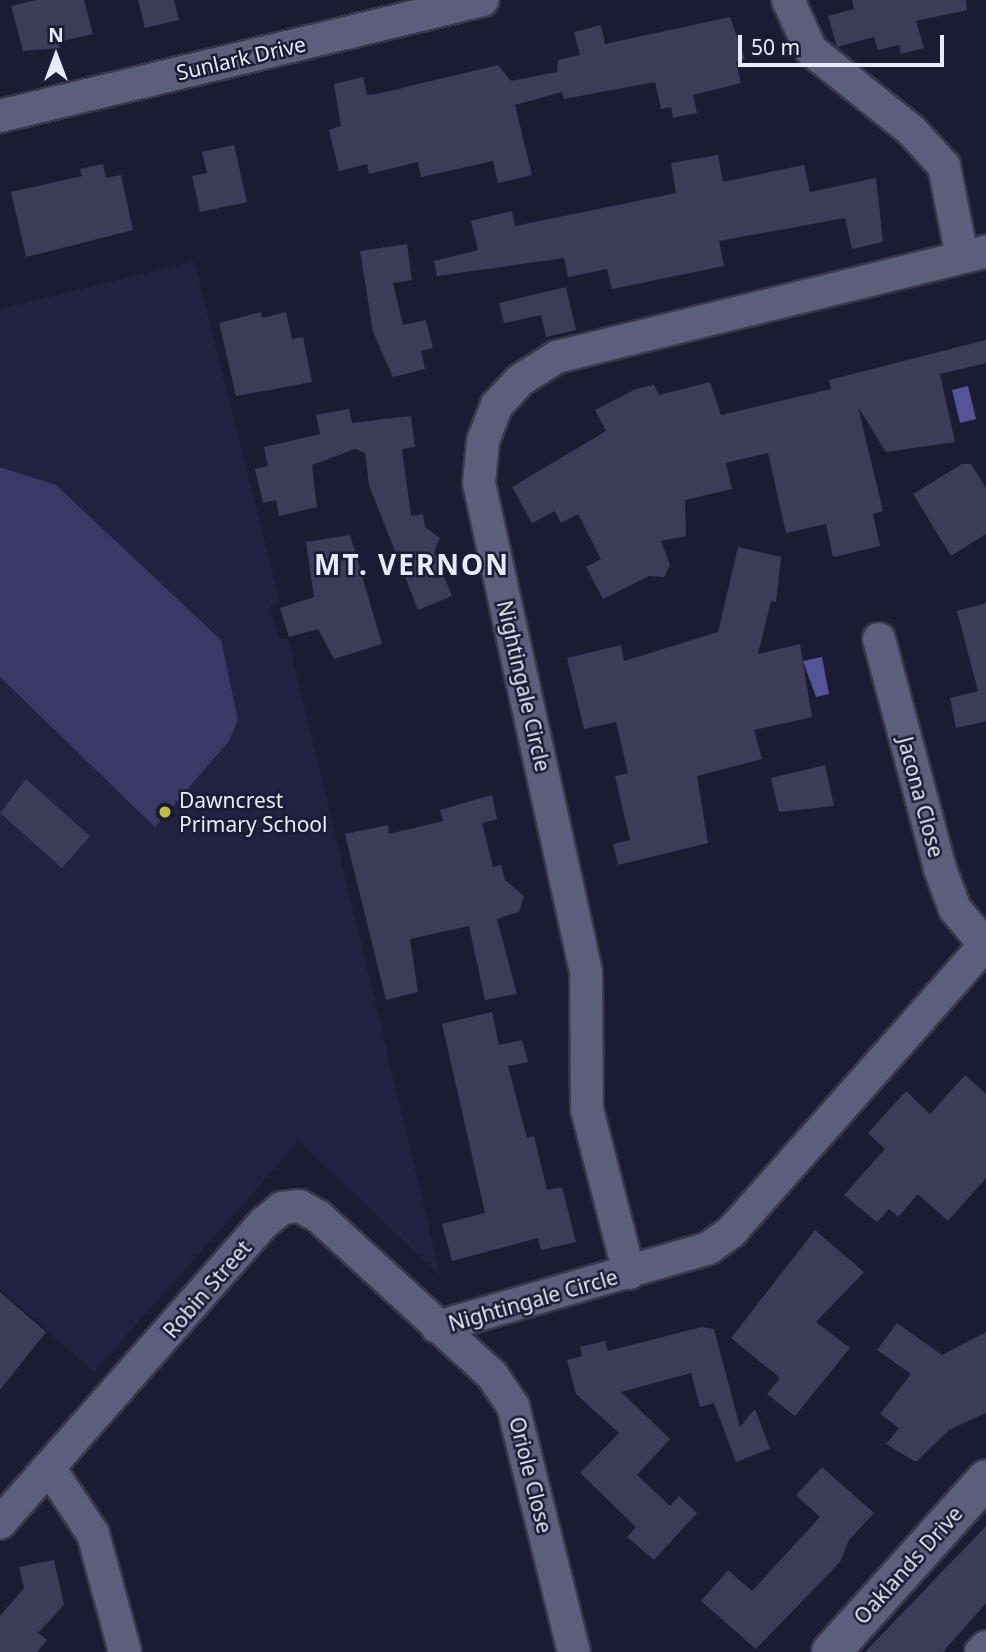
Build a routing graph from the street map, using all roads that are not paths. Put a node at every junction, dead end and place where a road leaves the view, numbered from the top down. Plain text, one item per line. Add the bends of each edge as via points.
1 (482, 0) edge
2 (788, 0) edge
3 (0, 116) edge
4 (974, 254) edge
5 (879, 639) dead end
6 (986, 944) edge
7 (629, 1273) junction
8 (437, 1327) junction
9 (50, 1469) junction
10 (986, 1479) edge
11 (0, 1523) edge
12 (986, 1647) edge
13 (125, 1652) edge
14 (574, 1652) edge
15 (831, 1652) edge
16 (981, 1652) edge

1 - 3 street, Sunlark Drive
2 - 4 street via 811,50 911,130 944,166
4 - 7 street, Nightingale Circle via 557,357 520,380 497,405 484,441 479,483 586,972 587,1110
5 - 6 street, Jacona Close via 940,869 955,909
6 - 7 street, Nightingale Circle via 732,1231 685,1260
7 - 8 street, Nightingale Circle
8 - 9 street, Robin Street via 318,1216 299,1206 282,1208
8 - 14 street, Oriole Close via 492,1376 513,1406
9 - 11 street, Robin Street
9 - 13 street via 93,1534
10 - 15 street, Oaklands Drive
12 - 16 street

